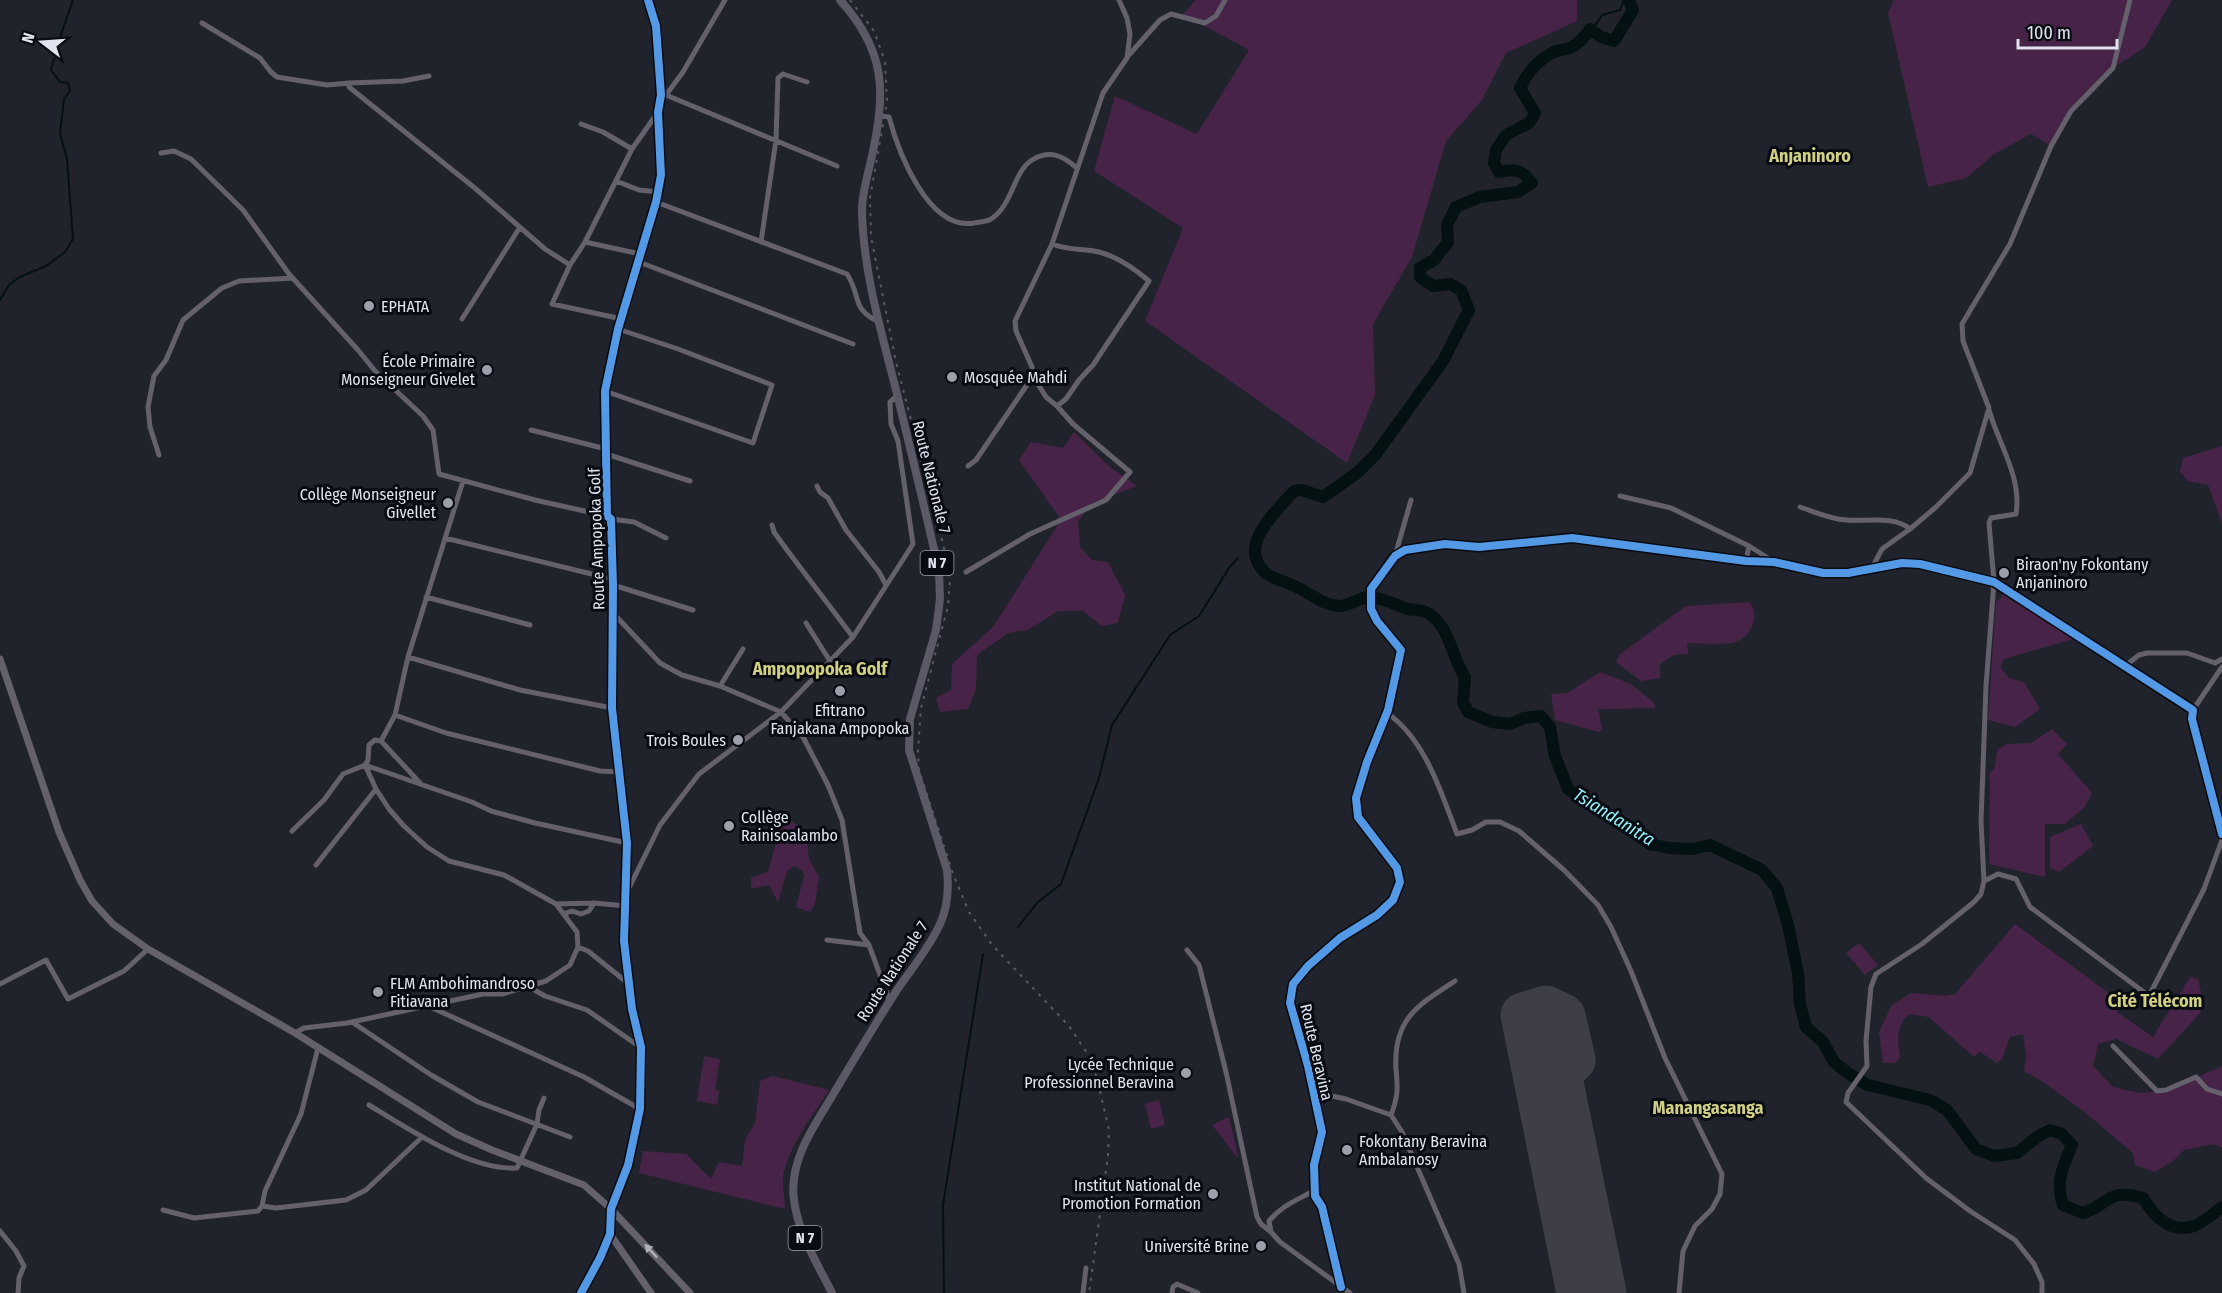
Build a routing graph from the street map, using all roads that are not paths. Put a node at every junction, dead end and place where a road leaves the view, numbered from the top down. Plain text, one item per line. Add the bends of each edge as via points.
1 (648, 0) edge
2 (725, 0) edge
3 (840, 0) edge
4 (1119, 0) edge
5 (1225, 0) edge
6 (2130, 0) edge
7 (202, 23) dead end
8 (1127, 58) junction
9 (429, 76) dead end
10 (807, 82) dead end
11 (349, 83) junction
12 (664, 95) junction
13 (658, 112) junction
14 (880, 116) junction
15 (581, 124) dead end
16 (776, 140) junction
17 (632, 148) junction
18 (161, 153) dead end
19 (837, 166) dead end
20 (1077, 168) junction
21 (616, 181) junction
22 (659, 192) junction
23 (656, 202) junction
24 (520, 227) junction
25 (585, 242) junction
26 (761, 242) junction
27 (1052, 244) junction
28 (640, 254) junction
29 (639, 262) junction
30 (570, 265) junction
31 (293, 278) junction
32 (462, 319) dead end
33 (622, 319) junction
34 (879, 322) junction
35 (618, 329) junction
36 (853, 344) dead end
37 (1033, 376) junction
38 (605, 391) junction
39 (897, 396) junction
40 (1057, 406) junction
41 (1989, 408) junction
42 (531, 430) dead end
43 (606, 452) junction
44 (159, 455) dead end
45 (968, 466) dead end
46 (463, 481) junction
47 (690, 481) dead end
48 (817, 486) dead end
49 (1620, 496) dead end
50 (1411, 500) dead end
51 (1800, 507) dead end
52 (609, 517) junction
53 (772, 525) dead end
54 (1910, 529) junction
55 (445, 538) junction
56 (666, 538) dead end
57 (1749, 546) junction
58 (1395, 556) junction
59 (1746, 561) junction
60 (1774, 562) junction
61 (1872, 568) junction
62 (966, 572) dead end
63 (613, 582) junction
64 (1994, 582) junction
65 (886, 585) junction
66 (426, 597) junction
67 (693, 610) dead end
68 (612, 612) junction
69 (806, 623) dead end
70 (530, 625) dead end
71 (853, 637) junction
72 (743, 649) dead end
73 (408, 657) junction
74 (0, 659) edge
75 (2222, 659) edge
76 (830, 662) junction
77 (2126, 666) junction
78 (2222, 667) edge
79 (720, 686) junction
80 (612, 708) junction
81 (2193, 710) junction
82 (781, 712) junction
83 (1387, 713) junction
84 (395, 715) junction
85 (381, 741) junction
86 (365, 765) junction
87 (619, 772) junction
88 (422, 784) junction
89 (376, 789) junction
90 (2221, 829) edge
91 (292, 831) dead end
92 (2222, 840) edge
93 (627, 843) junction
94 (316, 865) dead end
95 (1984, 881) junction
96 (594, 903) junction
97 (556, 904) junction
98 (626, 906) junction
99 (566, 917) junction
100 (827, 940) dead end
101 (869, 945) junction
102 (578, 947) junction
103 (148, 949) junction
104 (1187, 950) dead end
105 (1455, 981) dead end
106 (0, 984) edge
107 (629, 984) junction
108 (529, 987) junction
109 (890, 1002) junction
110 (426, 1005) junction
111 (352, 1022) junction
112 (295, 1033) junction
113 (2113, 1046) dead end
114 (641, 1047) junction
115 (318, 1048) junction
116 (1313, 1092) junction
117 (2222, 1094) edge
118 (544, 1098) dead end
119 (369, 1105) dead end
120 (640, 1108) junction
121 (1391, 1115) junction
122 (537, 1124) junction
123 (422, 1137) junction
124 (570, 1137) dead end
125 (520, 1161) junction
126 (1316, 1190) junction
127 (262, 1206) junction
128 (611, 1209) junction
129 (163, 1210) dead end
130 (0, 1231) edge
131 (1270, 1232) junction
132 (610, 1234) junction
133 (1086, 1268) dead end
134 (1341, 1287) junction
135 (18, 1293) edge
136 (581, 1293) edge
137 (651, 1293) edge
138 (690, 1293) edge
139 (832, 1293) edge
140 (1083, 1293) edge
141 (1172, 1293) edge
142 (1198, 1293) edge
143 (1350, 1293) edge
144 (1464, 1293) edge
145 (1679, 1293) edge
146 (2042, 1293) edge

1 - 12 street, Route Ampopoka Golf via 656,26
2 - 12 street via 683,72
3 - 14 main road, Route Nationale 7 / N 7 via 871,44 880,86
4 - 8 street via 1130,33
5 - 8 street via 1216,16 1205,23 1171,14 1160,20
6 - 41 street via 2113,68 2071,111 2051,146 2010,244 1962,324 1963,341
7 - 11 street via 260,58 278,76 327,85
8 - 20 street via 1103,93
9 - 11 street
10 - 16 street via 783,74 778,78
11 - 24 street via 349,87
12 - 13 street, Route Ampopoka Golf
12 - 16 street
13 - 17 street
13 - 22 street, Route Ampopoka Golf
14 - 20 street via 889,117 912,179 951,221 967,225 990,220 1007,204 1016,181 1031,161 1051,153
14 - 34 main road, Route Nationale 7 / N 7 via 862,207 863,237
15 - 17 street
16 - 19 street
16 - 26 street
17 - 21 street
18 - 31 street via 174,151 190,159 243,210
20 - 27 street
21 - 22 street via 639,190
21 - 25 street
22 - 23 street, Route Ampopoka Golf
23 - 26 street
23 - 28 street, Route Ampopoka Golf
24 - 30 street
24 - 32 street
25 - 28 street
25 - 30 street
26 - 34 street via 847,274 859,307
27 - 37 street via 1015,321
27 - 40 street via 1114,257 1149,281 1092,365
28 - 29 street, Route Ampopoka Golf
29 - 33 street, Route Ampopoka Golf
29 - 36 street
30 - 33 street via 552,304
31 - 44 street via 239,281 222,288 183,320 166,360 154,376 150,427
31 - 46 street via 376,372 423,416 433,430 439,474
33 - 35 street, Route Ampopoka Golf
34 - 39 main road, Route Nationale 7 / N 7
35 - 38 street, Route Ampopoka Golf
35 - 38 street via 772,385 753,443
37 - 40 street
37 - 45 street
38 - 43 street, Route Ampopoka Golf
39 - 65 street via 890,402 891,424 898,441 913,544
39 - 109 main road, Route Nationale 7 / N 7 via 939,571 940,599 936,630 910,718 909,750 949,886 940,925
40 - 62 street via 1130,472 1106,500 1030,534
41 - 54 street via 1970,473
41 - 64 street via 2019,498 2016,514 1991,518 1989,523
42 - 43 street
43 - 47 street
43 - 52 street, Route Ampopoka Golf
46 - 52 street
46 - 55 street
48 - 65 street
49 - 57 street via 1671,508
50 - 58 street
51 - 54 street via 1832,518 1903,523
52 - 56 street via 634,522
52 - 63 street, Route Ampopoka Golf
53 - 71 street
54 - 61 street via 1882,549
55 - 63 street
55 - 66 street
57 - 59 street
57 - 60 street
58 - 59 street via 1405,550 1445,544 1479,547 1572,538
58 - 83 street, Route Beravina via 1371,590 1371,609 1401,650
59 - 60 street
60 - 61 street via 1824,573
61 - 64 street via 1920,564
63 - 67 street
63 - 68 street, Route Ampopoka Golf
64 - 77 street
64 - 95 street via 1981,810
65 - 71 street
66 - 70 street
66 - 73 street
68 - 79 street via 660,663 682,675
68 - 80 street, Route Ampopoka Golf
69 - 76 street
71 - 76 street
72 - 79 street
73 - 80 street via 520,690
73 - 84 street
74 - 103 street via 59,832 80,880 113,924
75 - 77 street via 2215,663 2187,653 2147,653
76 - 82 street
77 - 81 street
78 - 81 street
79 - 82 street
80 - 87 street, Route Ampopoka Golf
81 - 90 street via 2192,719
82 - 98 street via 699,774 684,792 660,825 634,875
82 - 101 street via 809,747 839,811 860,933
83 - 116 street, Route Beravina via 1356,798 1358,817 1397,868 1400,882 1393,900 1340,938 1293,984 1290,1003
83 - 145 street via 1402,723 1423,755 1457,834 1486,822 1500,822 1519,831 1564,870 1598,906 1611,927 1665,1058 1722,1174 1720,1194 1695,1226 1683,1251
84 - 85 street
84 - 87 street via 446,733 600,771
85 - 86 street via 369,745
85 - 88 street
86 - 88 street
86 - 89 street
86 - 91 street via 342,774 324,800
87 - 93 street, Route Ampopoka Golf
88 - 93 street via 491,812
89 - 94 street
89 - 97 street via 404,826 427,847 449,861 504,875
92 - 95 street via 2204,889 2149,996 2030,906 2016,879 1998,874
93 - 98 street, Route Ampopoka Golf
95 - 146 street via 1982,894 1974,902 1922,944 1876,974 1871,987 1867,1066 1846,1101 1926,1178 2015,1240 2034,1264
96 - 97 street
96 - 98 street
96 - 99 street via 589,911 572,911
97 - 99 street
98 - 107 street via 624,941
99 - 102 street via 577,933
100 - 101 street
101 - 109 street
102 - 107 street
102 - 108 street via 570,965
103 - 106 street via 124,971 68,999 46,960
103 - 112 street
104 - 131 street via 1199,965 1257,1217
105 - 121 street via 1417,1006 1403,1028 1396,1046 1398,1098
107 - 114 street
108 - 110 street
108 - 114 street via 587,1010
109 - 139 main road, Route Nationale 7 / N 7 via 803,1145 794,1179 802,1234
110 - 111 street
110 - 120 street via 584,1077
111 - 112 street via 304,1028
111 - 122 street via 478,1102
112 - 115 street
113 - 117 street via 2157,1091 2196,1077 2207,1089
114 - 120 street
115 - 125 street via 456,1134
115 - 127 street via 301,1114
116 - 121 street
116 - 126 street, Route Beravina via 1322,1132 1314,1165
118 - 122 street
119 - 123 street
120 - 128 street via 628,1165
121 - 144 street via 1459,1264
122 - 124 street
122 - 125 street
123 - 125 street via 504,1169 517,1168
123 - 127 street via 366,1190 346,1200 276,1209
125 - 128 street via 584,1185
126 - 131 street via 1276,1213 1269,1221
126 - 134 street, Route Beravina
127 - 129 street via 244,1214 194,1218
128 - 132 street
138 -> 128 street
130 - 135 street via 24,1266
131 - 134 street
132 - 136 street
132 - 137 street
133 - 140 street
134 - 143 street
141 - 142 street via 1177,1284

